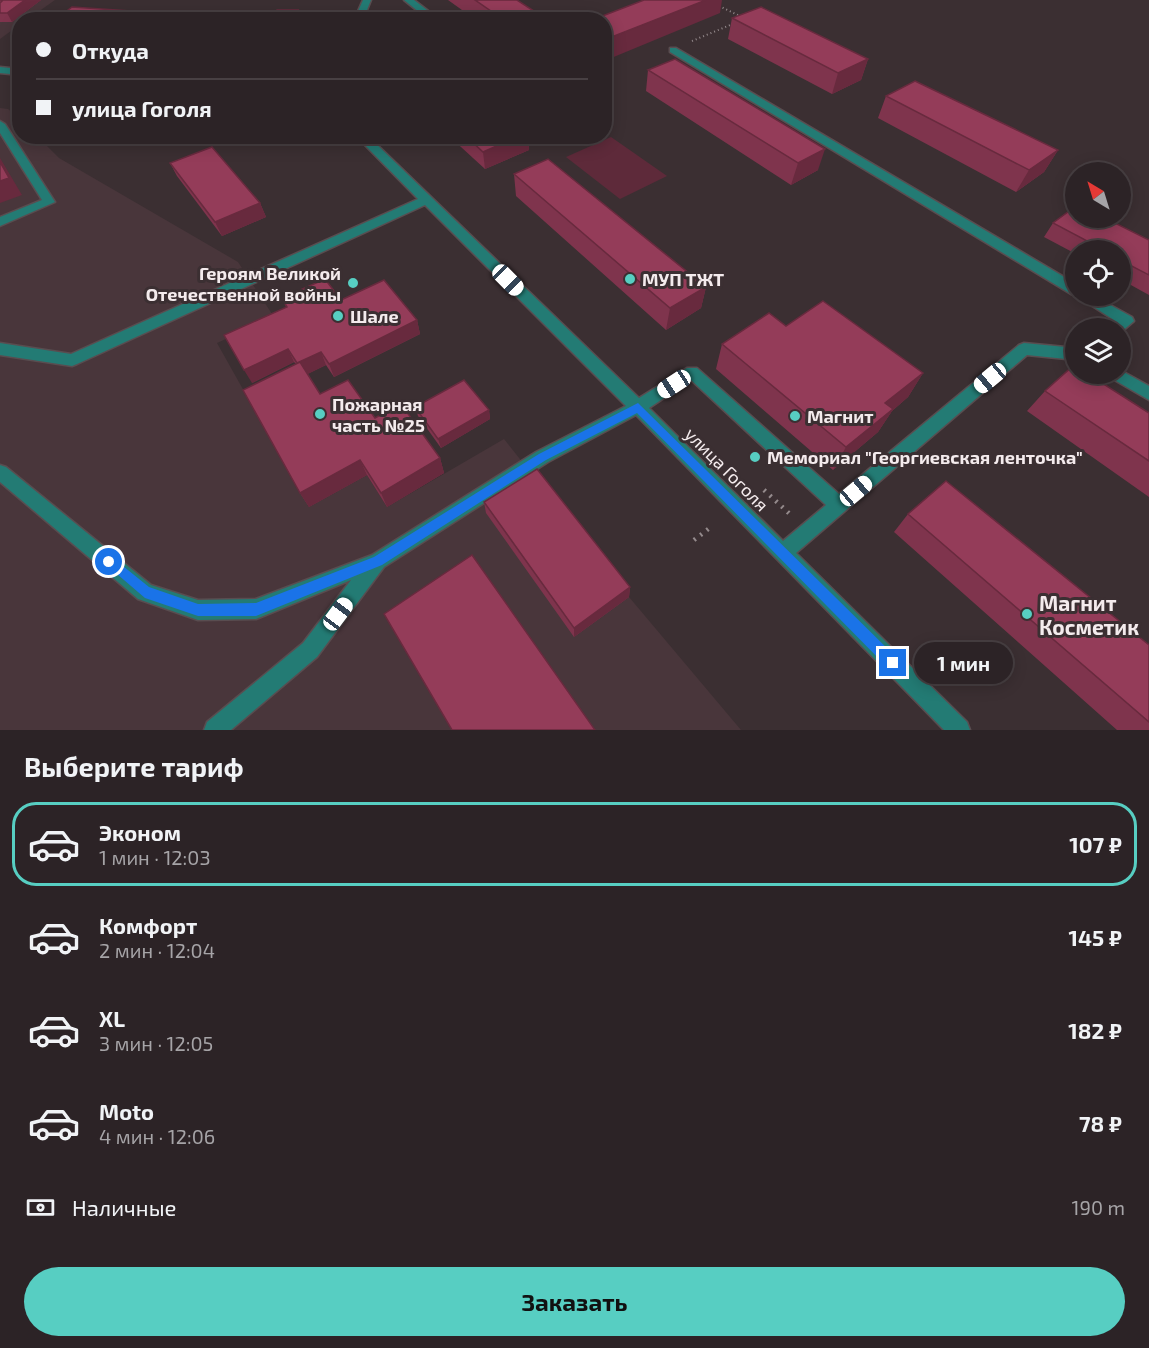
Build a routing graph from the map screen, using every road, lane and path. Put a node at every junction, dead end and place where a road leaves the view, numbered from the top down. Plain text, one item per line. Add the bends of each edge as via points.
1 (408, 0) edge
2 (717, 5) dead end
3 (425, 12) edge
4 (673, 50) joint
5 (0, 123) edge
6 (12, 142) edge
7 (13, 144) edge
8 (370, 144) edge
9 (426, 200) junction
10 (0, 222) edge
11 (1065, 284) edge
12 (1101, 306) edge
13 (1122, 318) edge
14 (0, 349) edge
15 (1065, 353) edge
16 (1131, 383) edge
17 (1149, 394) edge
18 (638, 407) junction
19 (0, 472) edge
20 (764, 490) dead end
21 (839, 505) junction
22 (711, 527) dead end
23 (807, 531) junction
24 (694, 540) dead end
25 (782, 553) junction
26 (378, 561) junction
27 (215, 730) edge
28 (959, 730) edge

1 - 3 street
2 - 4 path via 746,19
4 - 11 street
5 - 6 street
7 - 10 street via 49,202
8 - 9 street, улица Гоголя
9 - 14 street via 72,360
9 - 18 street, улица Гоголя
12 - 13 street
15 - 21 street via 1024,349
16 - 17 street
18 - 21 street via 692,372
18 - 25 street, улица Гоголя
18 - 26 street via 542,457
19 - 26 street via 145,592 198,610 256,609
20 - 23 path
21 - 23 street
22 - 24 path
23 - 25 street
25 - 28 street, улица Гоголя
26 - 27 street via 310,650

